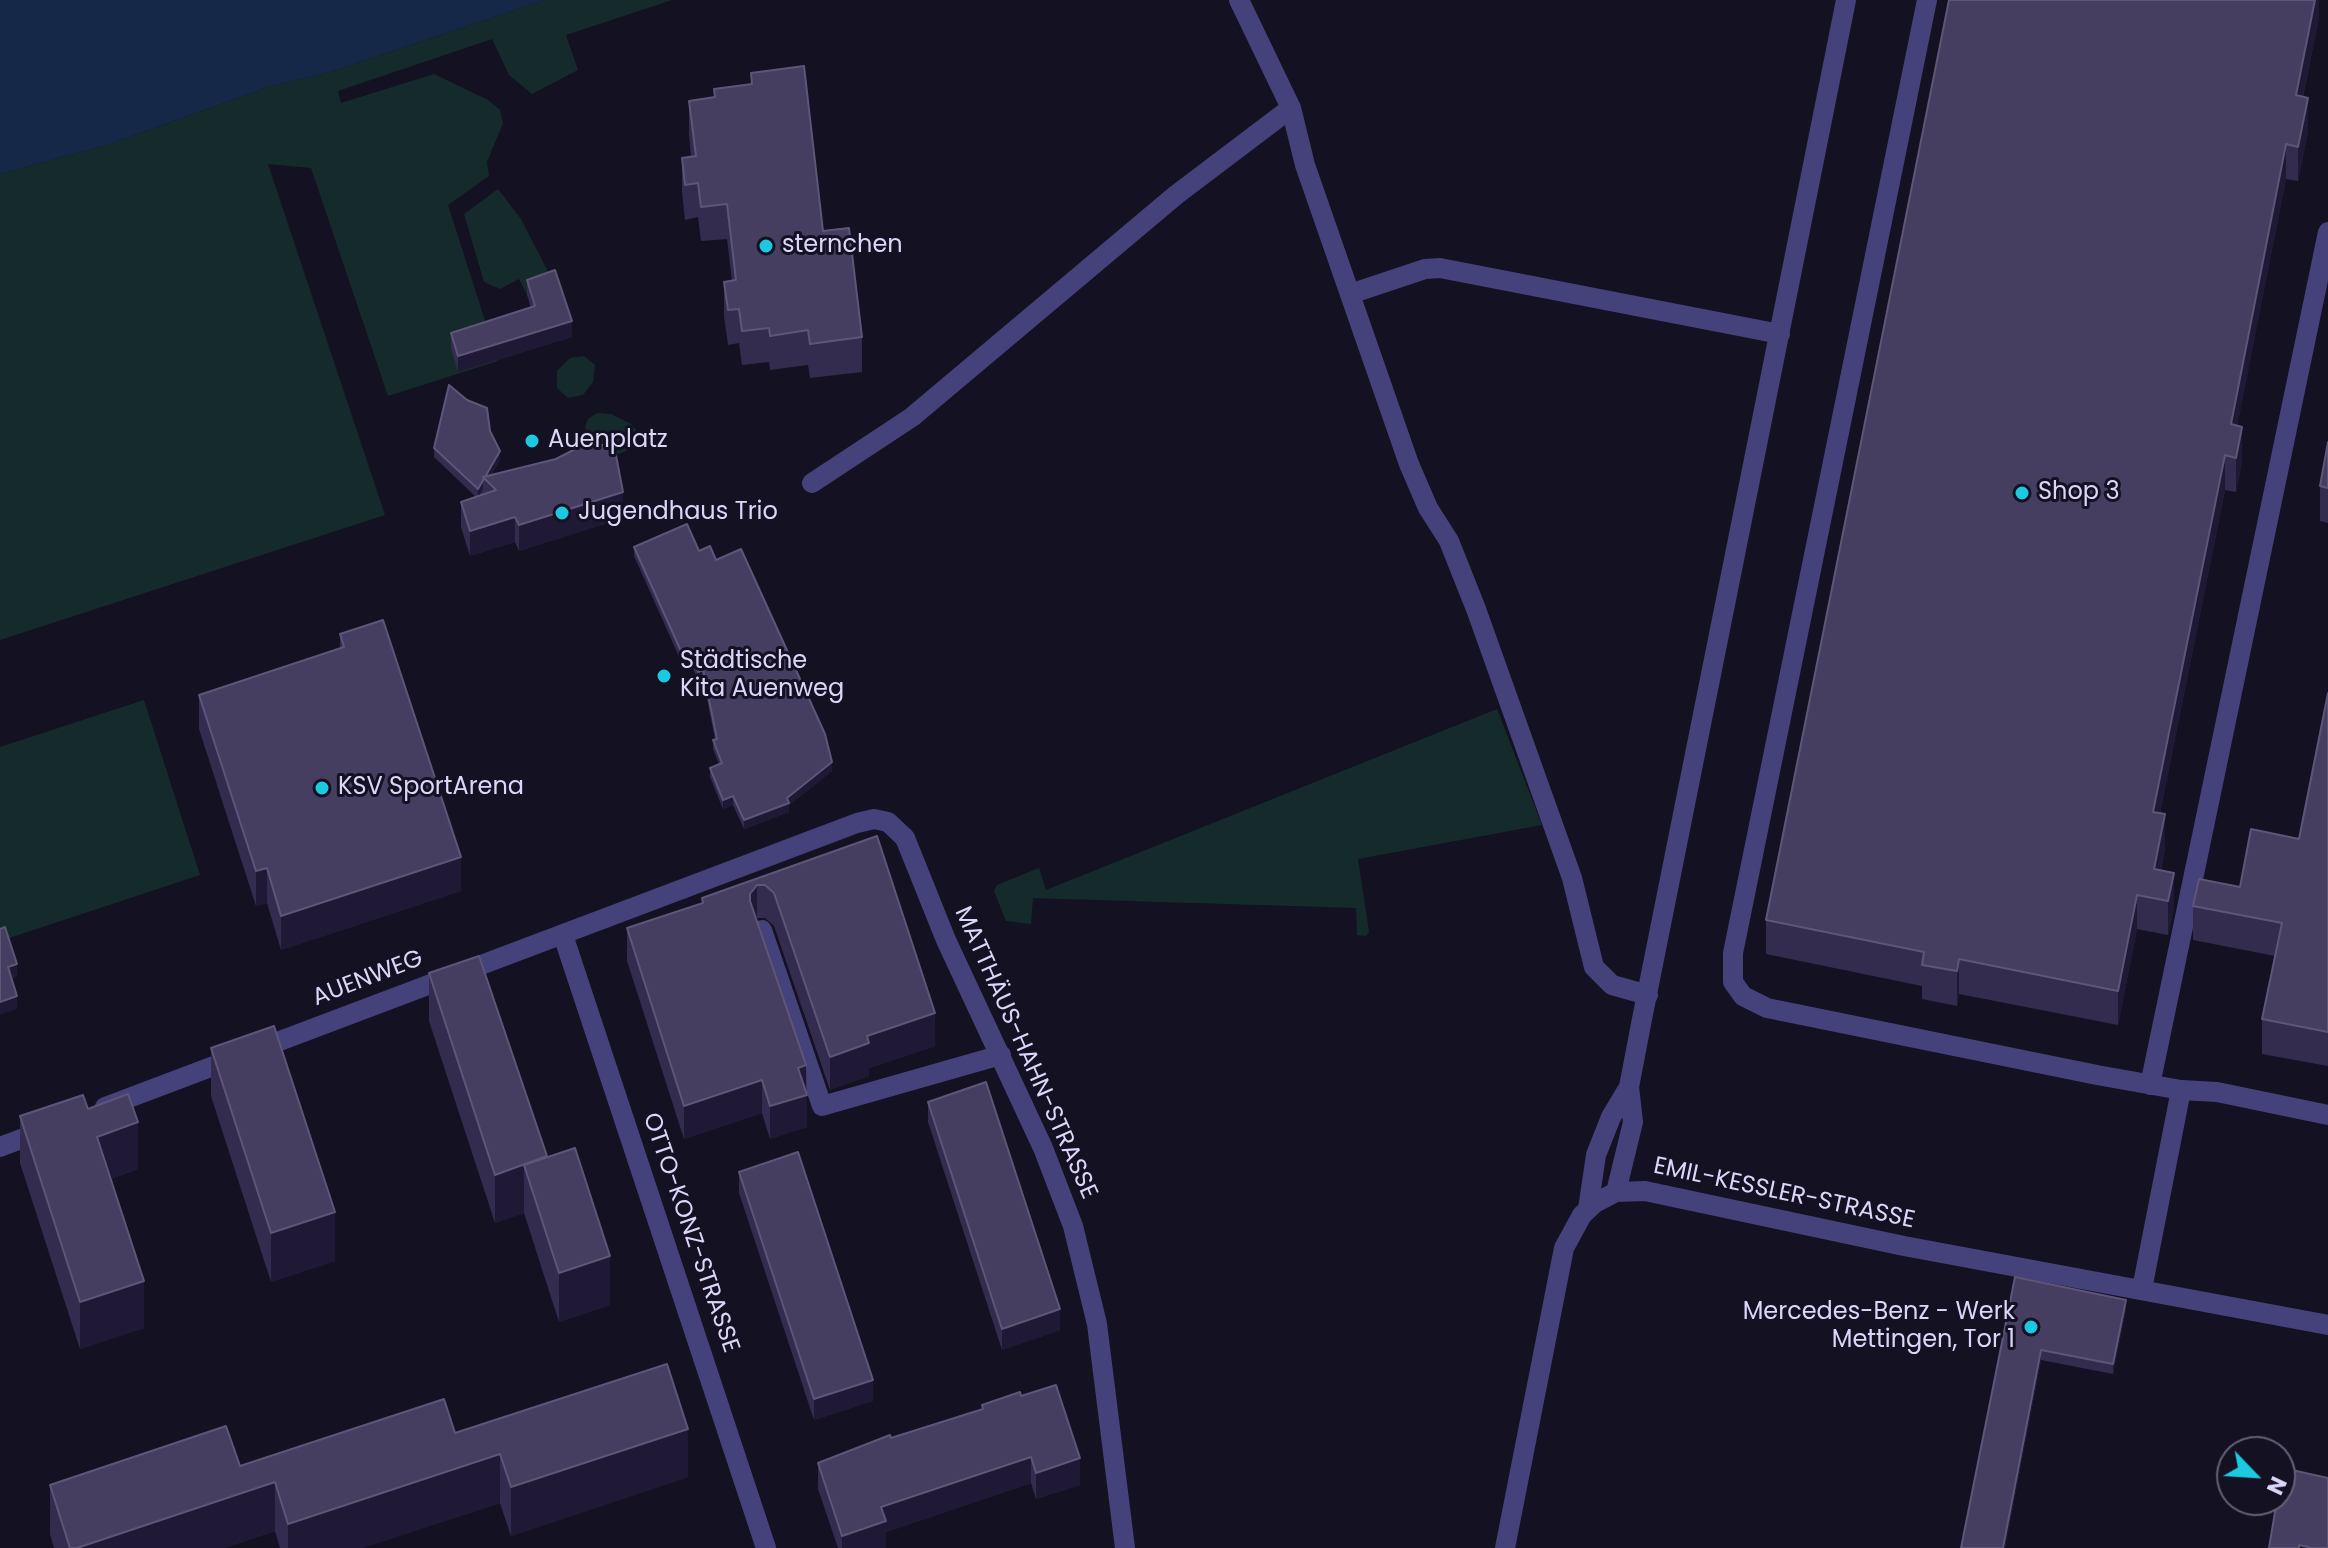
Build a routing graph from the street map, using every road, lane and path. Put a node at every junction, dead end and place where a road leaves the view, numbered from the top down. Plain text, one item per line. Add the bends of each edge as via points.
1 (1239, 0) edge
2 (1846, 0) edge
3 (1927, 0) edge
4 (1291, 108) junction
5 (2328, 232) edge
6 (1350, 294) junction
7 (1780, 334) junction
8 (812, 483) dead end
9 (892, 824) joint
10 (762, 930) edge
11 (563, 935) junction
12 (1648, 995) junction
13 (1001, 1055) junction
14 (2150, 1085) junction
15 (1629, 1087) junction
16 (2181, 1090) junction
17 (2328, 1115) edge
18 (0, 1147) edge
19 (1616, 1192) junction
20 (1588, 1209) junction
21 (2142, 1289) junction
22 (2328, 1325) edge
23 (766, 1548) edge
24 (1125, 1548) edge
25 (1505, 1548) edge

1 - 4 street
2 - 7 street
3 - 14 street via 1733,953 1733,982 1743,996 1767,1008
4 - 6 street
4 - 8 street via 1176,195 912,417
5 - 14 street
6 - 7 street via 1440,268
6 - 12 street via 1409,464 1449,541 1521,731 1572,878 1594,967 1607,982
7 - 12 street
9 - 11 street, AUENWEG via 874,819 857,823
9 - 13 street, MATTHÄUS-HAHN-STRASSE via 905,838
10 - 13 street via 822,1106
11 - 18 street, AUENWEG
11 - 23 street, OTTO-KONZ-STRASSE
12 - 15 street
13 - 24 street, MATTHÄUS-HAHN-STRASSE via 1053,1172 1082,1256 1102,1358
14 - 16 street
15 - 19 street via 1633,1122
15 - 20 street via 1596,1155
16 - 17 street via 2217,1092
16 - 21 street
19 - 20 street
19 - 21 street, EMIL-KESSLER-STRASSE via 1645,1191
20 - 25 street via 1564,1248
21 - 22 street, EMIL-KESSLER-STRASSE

